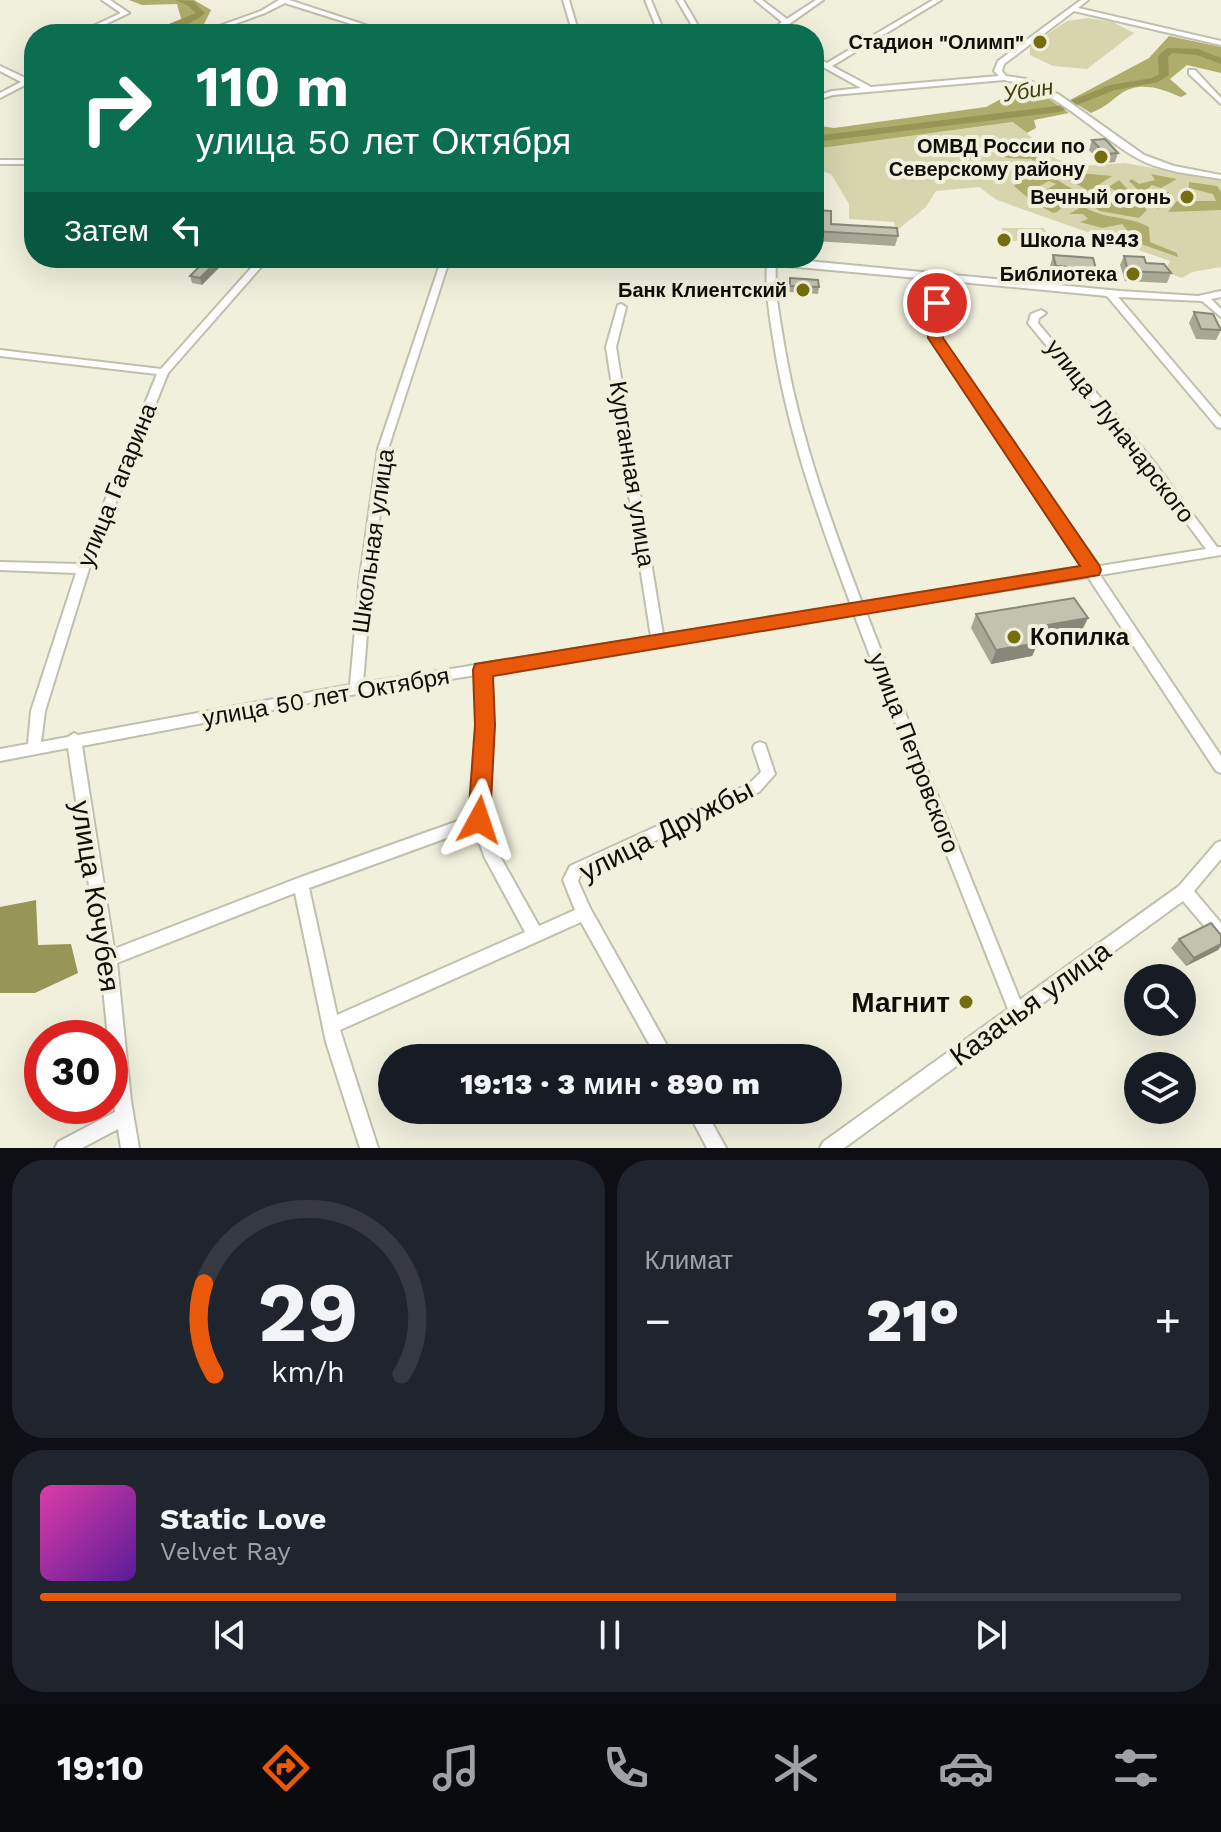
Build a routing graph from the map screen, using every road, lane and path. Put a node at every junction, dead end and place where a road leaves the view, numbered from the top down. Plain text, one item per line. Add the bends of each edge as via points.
1 (105, 0) edge
2 (284, 0) edge
3 (566, 0) edge
4 (648, 0) edge
5 (680, 0) edge
6 (758, 0) edge
7 (820, 0) edge
8 (938, 0) edge
9 (1085, 0) edge
10 (1074, 9) junction
11 (786, 22) junction
12 (101, 24) edge
13 (225, 24) edge
14 (359, 24) edge
15 (573, 24) edge
16 (658, 24) edge
17 (694, 24) edge
18 (783, 24) edge
19 (1221, 43) edge
20 (824, 64) edge
21 (827, 66) junction
22 (0, 68) edge
23 (1192, 72) dead end
24 (1004, 78) junction
25 (24, 81) edge
26 (24, 86) edge
27 (870, 90) junction
28 (0, 96) edge
29 (824, 96) edge
30 (1221, 102) edge
31 (0, 162) edge
32 (24, 162) edge
33 (1221, 177) edge
34 (824, 267) edge
35 (256, 268) edge
36 (443, 268) edge
37 (773, 268) edge
38 (934, 279) junction
39 (1110, 293) junction
40 (1221, 294) edge
41 (1204, 298) junction
42 (621, 307) dead end
43 (1041, 313) dead end
44 (1221, 314) edge
45 (0, 353) edge
46 (163, 372) junction
47 (1221, 425) edge
48 (1217, 552) edge
49 (0, 566) edge
50 (83, 569) junction
51 (1092, 570) junction
52 (858, 609) junction
53 (658, 642) junction
54 (482, 670) junction
55 (356, 689) junction
56 (74, 739) junction
57 (34, 747) junction
58 (760, 748) dead end
59 (0, 755) edge
60 (1221, 767) edge
61 (479, 820) junction
62 (1221, 848) edge
63 (301, 884) junction
64 (1184, 891) junction
65 (584, 913) junction
66 (535, 934) junction
67 (1221, 935) edge
68 (108, 959) junction
69 (1017, 1011) junction
70 (114, 1020) edge
71 (331, 1026) junction
72 (658, 1044) edge
73 (110, 1124) edge
74 (125, 1124) edge
75 (704, 1124) edge
76 (64, 1148) edge
77 (130, 1148) edge
78 (369, 1148) edge
79 (717, 1148) edge
80 (829, 1148) edge

1 - 12 street via 126,13
2 - 13 street
2 - 14 street
3 - 15 street
4 - 16 street
5 - 17 street
6 - 11 street
7 - 11 street
8 - 21 street
9 - 10 street
10 - 19 street
10 - 24 street via 1001,63 998,71
11 - 18 street
20 - 21 street
21 - 27 street
22 - 25 street
23 - 30 street
24 - 27 street
24 - 33 street via 1039,87 1152,162
26 - 28 street
27 - 29 street
31 - 32 street
34 - 38 street
35 - 46 street, улица Гагарина
36 - 55 street, Школьная улица via 383,449
37 - 52 street, улица Петровского via 781,357 799,435
38 - 39 street
38 - 51 street via 940,319 934,324 936,338
39 - 41 street
39 - 47 street
40 - 41 street
41 - 44 street
42 - 53 street, Курганная улица via 611,347
43 - 48 street, улица Луначарского via 1033,323
45 - 46 street
46 - 50 street, улица Гагарина
48 - 51 street, улица 50 лет Октября
49 - 50 street
50 - 57 street, улица Гагарина via 38,711
51 - 52 street, улица 50 лет Октября
51 - 60 street
52 - 53 street, улица 50 лет Октября
52 - 69 street, улица Петровского
53 - 54 street, улица 50 лет Октября
54 - 55 street, улица 50 лет Октября
54 - 61 street via 485,725
55 - 56 street, улица 50 лет Октября
56 - 57 street, улица 50 лет Октября
56 - 68 street, улица Кочубея
57 - 59 street, улица 50 лет Октября
58 - 65 street, улица Дружбы via 768,774 754,788 575,871 570,880
61 - 63 street
61 - 66 street via 490,853
62 - 64 street, Казачья улица
63 - 68 street
63 - 71 street
64 - 67 street
64 - 69 street, Казачья улица
65 - 66 street, улица Дружбы
65 - 72 street, улица Дружбы
66 - 71 street, улица Дружбы
68 - 70 street, улица Кочубея
69 - 80 street, Казачья улица
71 - 78 street
73 - 76 street
74 - 77 street, улица Кочубея
75 - 79 street

